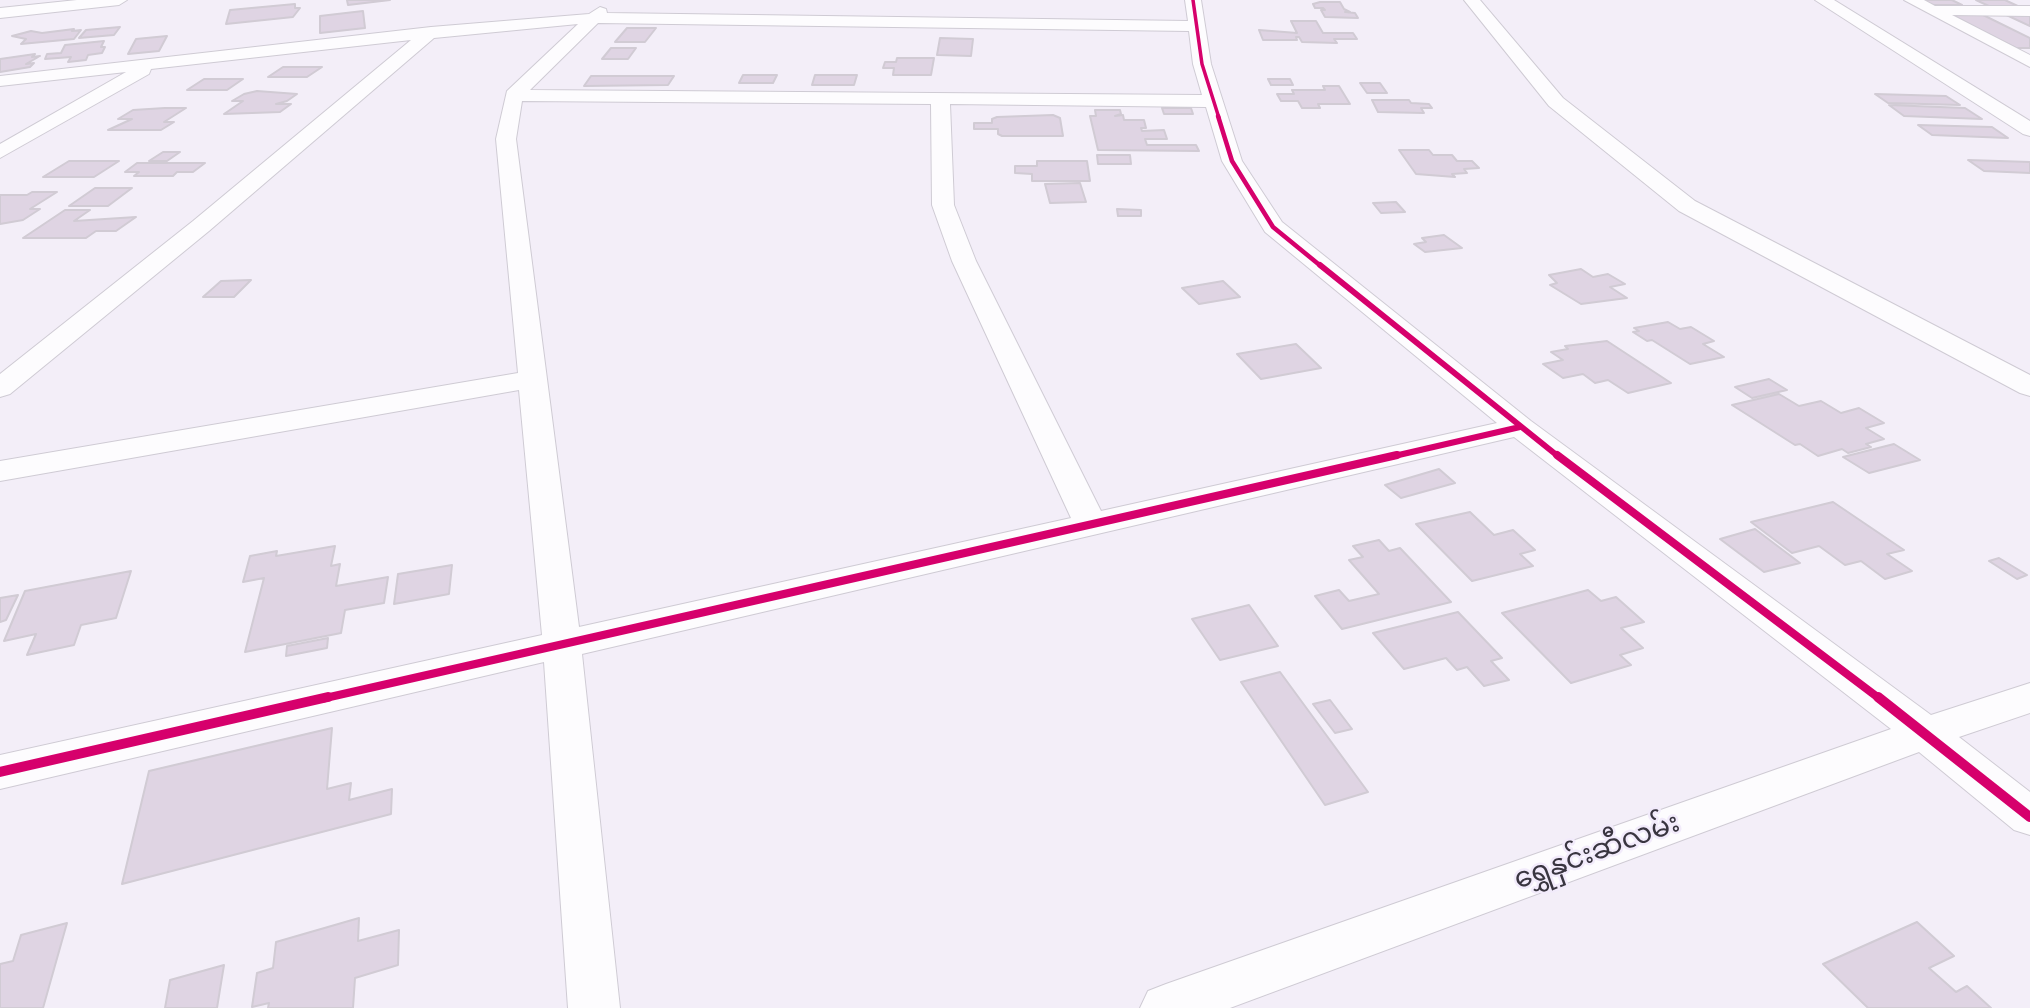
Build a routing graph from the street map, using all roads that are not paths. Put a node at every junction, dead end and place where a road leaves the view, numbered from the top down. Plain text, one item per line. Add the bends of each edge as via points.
1 (119, 0) edge
2 (1472, 0) edge
3 (1824, 0) edge
4 (1912, 0) edge
5 (2019, 0) edge
6 (2030, 5) edge
7 (603, 9) edge
8 (1931, 10) junction
9 (2030, 12) edge
10 (0, 13) edge
11 (1194, 13) edge
12 (430, 33) junction
13 (2011, 52) junction
14 (2030, 53) edge
15 (2030, 62) edge
16 (155, 63) junction
17 (0, 81) edge
18 (514, 95) junction
19 (940, 99) junction
20 (1213, 101) junction
21 (1986, 101) junction
22 (2030, 107) edge
23 (2030, 130) edge
24 (0, 152) edge
25 (533, 379) junction
26 (2030, 387) edge
27 (0, 388) edge
28 (1520, 426) junction
29 (0, 471) edge
30 (1091, 524) junction
31 (562, 645) junction
32 (2030, 698) edge
33 (1925, 733) junction
34 (0, 772) edge
35 (2030, 817) edge
36 (594, 1008) edge
37 (1166, 1008) edge

1 - 10 street
2 - 26 street via 1556,102 1687,206
3 - 21 street
4 - 8 street
5 - 6 street
7 - 11 street
7 - 12 street
7 - 18 street
8 - 9 street
8 - 13 street
11 - 20 street
12 - 16 street
12 - 27 street
13 - 14 street
13 - 15 street
16 - 17 street
16 - 24 street
18 - 19 street
18 - 25 street via 506,139
19 - 20 street
19 - 30 street via 943,205 964,261
20 - 28 street via 1232,161 1273,227
21 - 22 street
21 - 23 street
25 - 29 street
25 - 31 street
28 - 30 street
28 - 33 street
30 - 31 street
31 - 34 street
31 - 36 street
32 - 33 street, ရွှေနှင်းဆီလမ်း
33 - 35 street
33 - 37 street, ရွှေနှင်းဆီလမ်း

